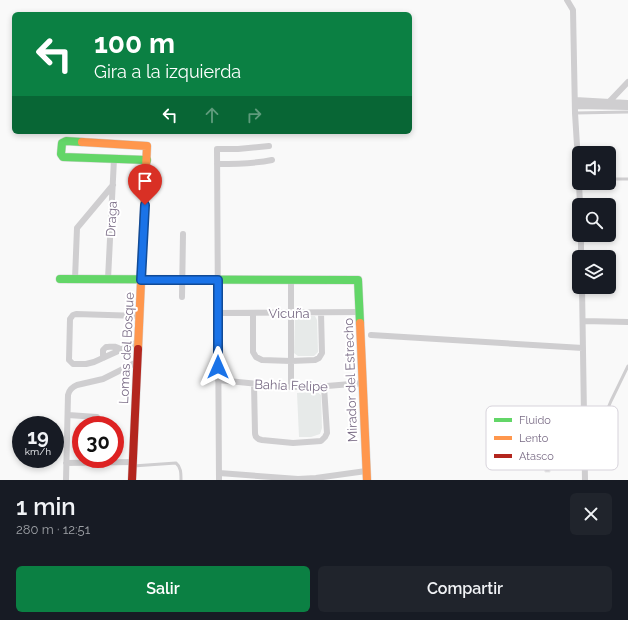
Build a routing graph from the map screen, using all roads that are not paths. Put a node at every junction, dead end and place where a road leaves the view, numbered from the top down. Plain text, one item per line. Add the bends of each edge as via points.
1 (567, 0) edge
2 (628, 82) edge
3 (608, 102) junction
4 (628, 102) edge
5 (575, 107) junction
6 (628, 107) edge
7 (628, 112) edge
8 (269, 146) dead end
9 (577, 146) edge
10 (114, 159) junction
11 (147, 160) junction
12 (272, 160) dead end
13 (217, 164) junction
14 (616, 179) edge
15 (628, 179) edge
16 (113, 185) junction
17 (183, 234) dead end
18 (60, 279) dead end
19 (75, 279) junction
20 (108, 279) junction
21 (141, 280) junction
22 (182, 280) junction
23 (218, 280) junction
24 (291, 280) junction
25 (582, 294) edge
26 (182, 297) dead end
27 (360, 312) junction
28 (218, 313) junction
29 (253, 313) junction
30 (291, 313) junction
31 (321, 313) junction
32 (140, 316) junction
33 (582, 321) junction
34 (628, 322) edge
35 (371, 335) dead end
36 (138, 342) junction
37 (583, 348) junction
38 (291, 361) junction
39 (138, 362) junction
40 (628, 366) edge
41 (218, 380) junction
42 (363, 383) junction
43 (254, 384) junction
44 (291, 387) junction
45 (324, 387) junction
46 (584, 406) edge
47 (609, 406) edge
48 (68, 415) junction
49 (82, 416) edge
50 (66, 462) junction
51 (72, 462) edge
52 (124, 463) edge
53 (133, 464) junction
54 (585, 470) edge
55 (366, 471) junction
56 (219, 473) junction
57 (259, 478) edge
58 (317, 479) edge
59 (66, 480) edge
60 (132, 480) edge
61 (181, 480) edge
62 (219, 480) edge
63 (298, 480) edge
64 (367, 480) edge
65 (585, 480) edge

1 - 5 street via 572,10
2 - 3 street
3 - 4 street
3 - 5 street
5 - 6 street
5 - 7 lane
5 - 9 street
8 - 13 street via 217,150
10 - 11 street
10 - 11 street, Lomas del Bosque via 63,157 62,143 66,141 147,146
10 - 16 street, Draga
11 - 21 street, Lomas del Bosque
12 - 13 street via 245,164
13 - 23 street
14 - 15 lane
16 - 19 street via 77,228
16 - 20 street, Draga
17 - 22 street
18 - 19 street
19 - 20 street
20 - 21 street
21 - 22 street
21 - 32 street, Lomas del Bosque
22 - 23 street
22 - 26 street
23 - 24 street
23 - 28 street
24 - 27 street, Mirador del Estrecho via 358,280
24 - 30 street
25 - 33 street
27 - 31 street, Vicuña
27 - 42 street, Mirador del Estrecho
28 - 29 street, Vicuña
28 - 41 street
29 - 30 street, Vicuña
29 - 38 street via 253,352 256,357 262,360
30 - 31 street, Vicuña
30 - 38 street
31 - 38 street via 320,357 315,360
32 - 36 street, Lomas del Bosque
32 - 36 street via 72,316 69,360 74,364 86,364 103,358 103,350 106,347 118,347 121,350
33 - 34 street
33 - 37 street
35 - 37 street
36 - 39 street, Lomas del Bosque
37 - 46 street
38 - 44 street
39 - 48 street via 103,379 75,386 68,395
39 - 53 street, Lomas del Bosque
40 - 47 lane
41 - 43 street, Bahía Felipe
41 - 56 street
42 - 45 street, Bahía Felipe
42 - 55 street, Mirador del Estrecho
43 - 44 street, Bahía Felipe
43 - 45 street via 257,439 293,442 321,441 325,437 327,433
44 - 45 street, Bahía Felipe
48 - 49 street
48 - 50 street
50 - 51 street
50 - 59 street
52 - 53 street
53 - 60 street, Lomas del Bosque
53 - 61 lane via 176,463 181,471
54 - 65 street
55 - 58 street
55 - 64 street, Mirador del Estrecho
56 - 57 street
56 - 62 street
57 - 63 street
58 - 63 street

